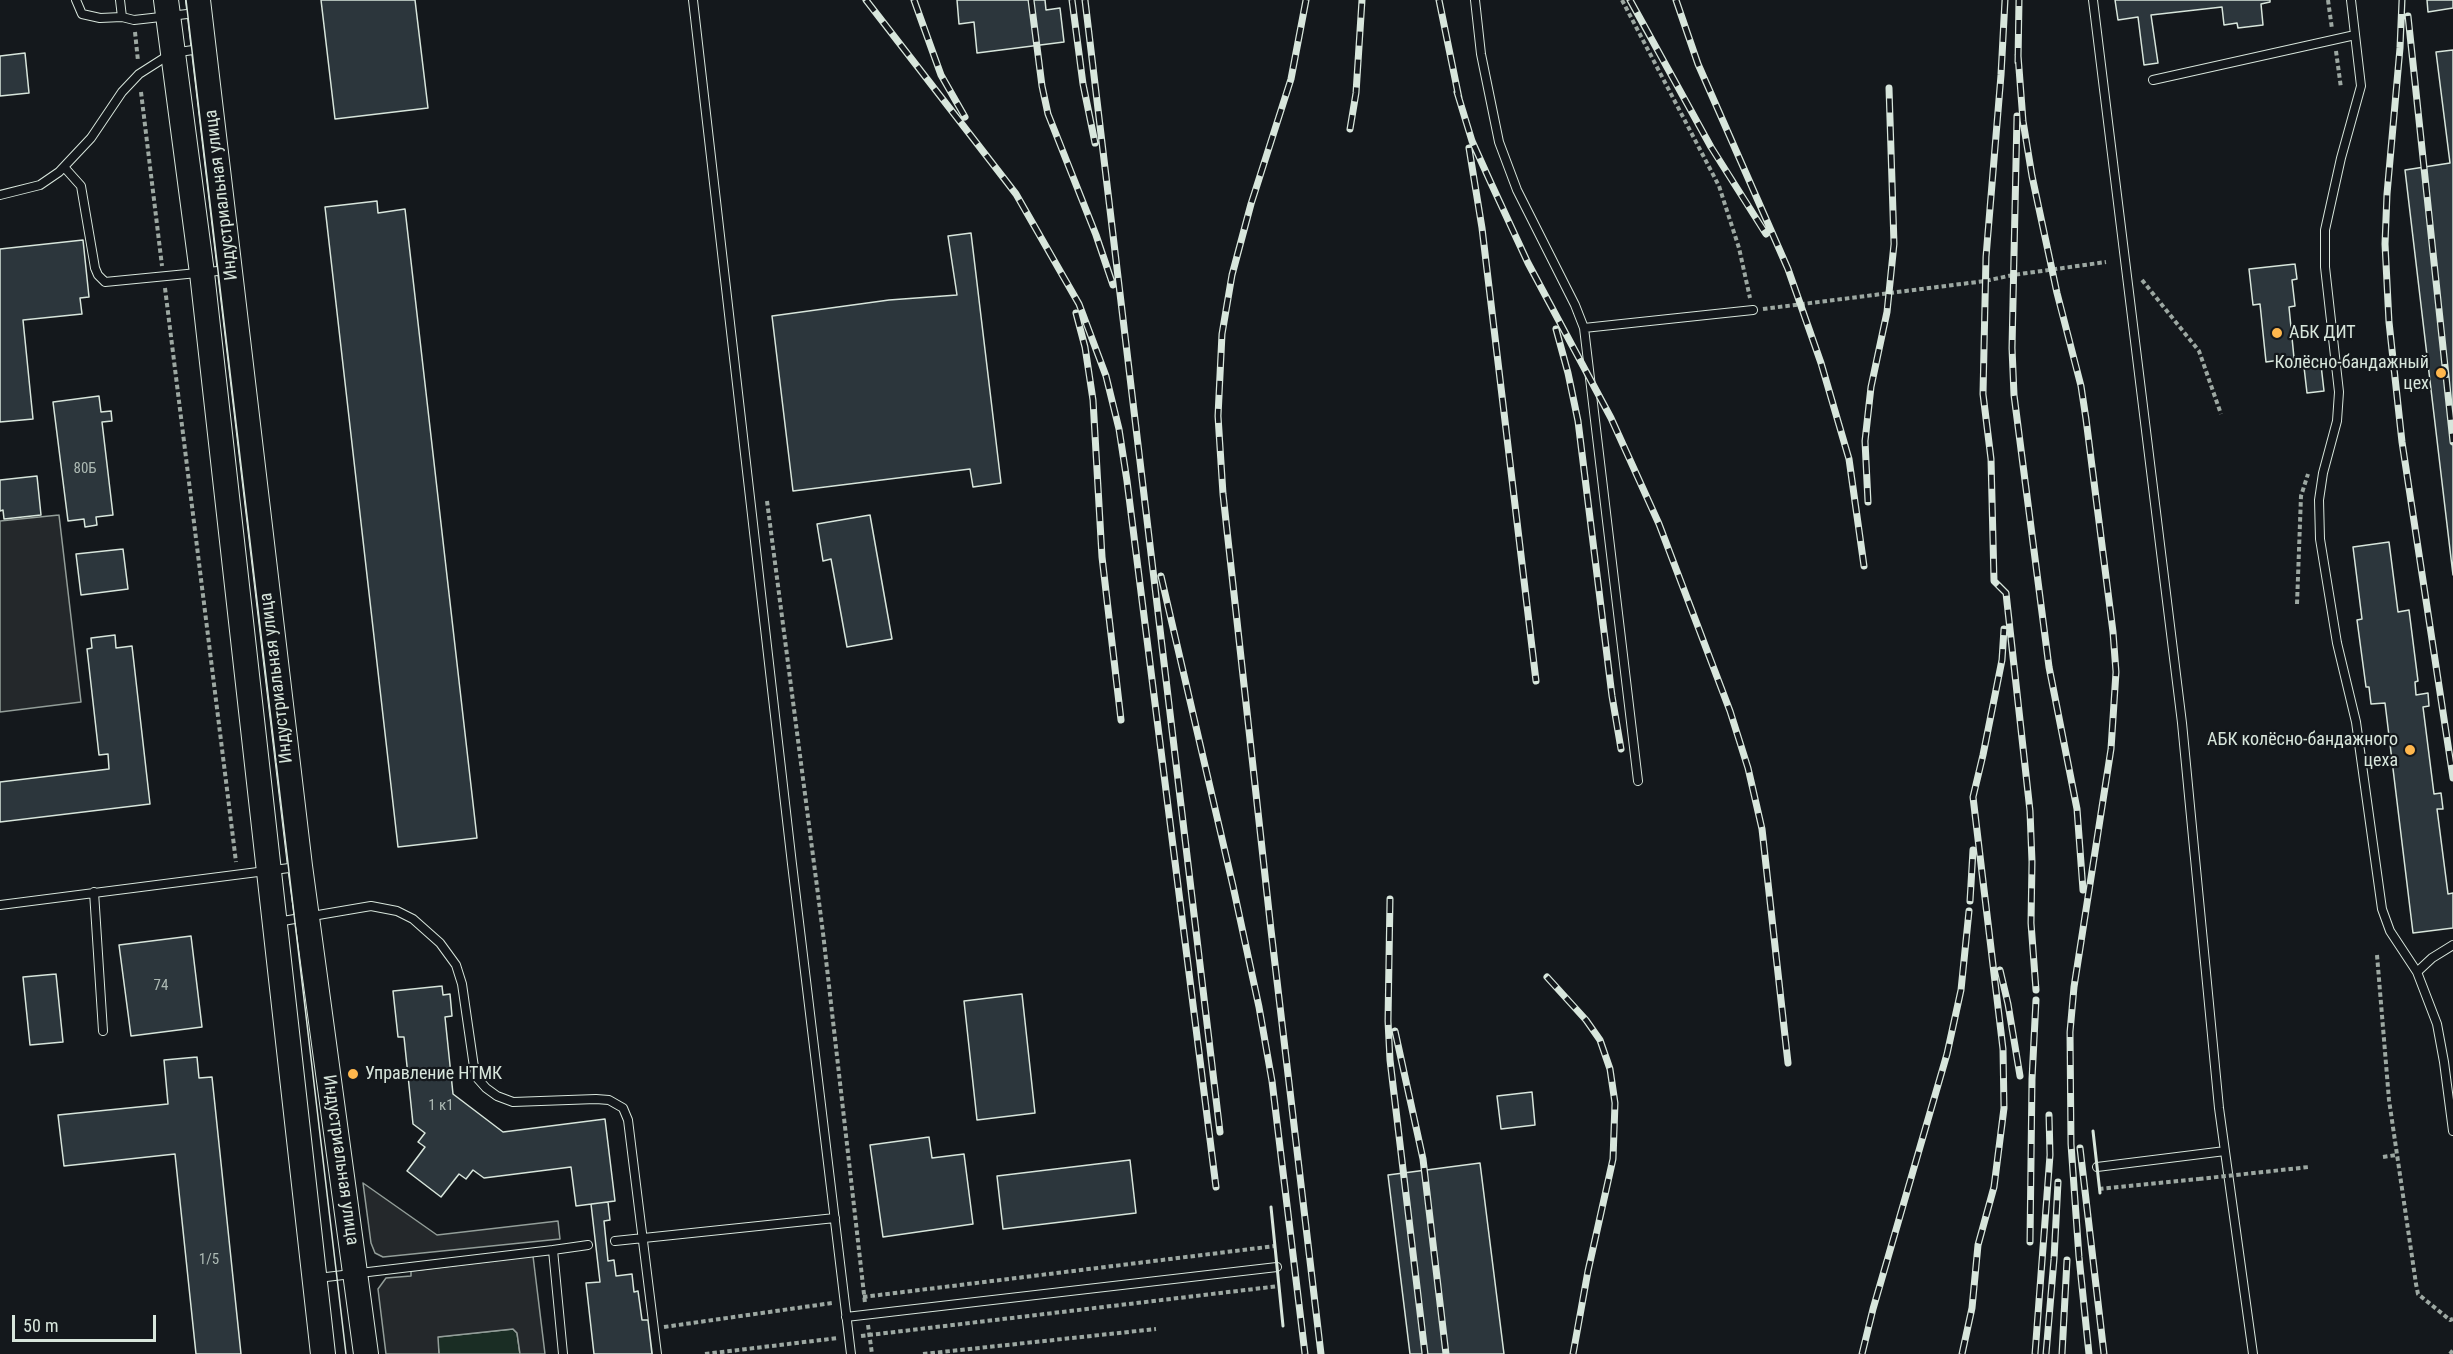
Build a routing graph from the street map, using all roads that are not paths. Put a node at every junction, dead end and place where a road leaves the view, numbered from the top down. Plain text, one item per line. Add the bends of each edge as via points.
1 (75, 0) edge
2 (120, 0) edge
3 (693, 0) edge
4 (1475, 0) edge
5 (2093, 0) edge
6 (2351, 0) edge
7 (199, 6) edge
8 (167, 9) edge
9 (122, 17) junction
10 (2355, 35) junction
11 (204, 49) junction
12 (172, 53) junction
13 (2153, 80) dead end
14 (64, 167) junction
15 (0, 195) edge
16 (231, 270) junction
17 (202, 273) junction
18 (1753, 310) road end
19 (1584, 328) junction
20 (1638, 781) dead end
21 (300, 866) junction
22 (268, 870) junction
23 (94, 892) junction
24 (0, 905) edge
25 (307, 917) junction
26 (273, 922) junction
27 (2453, 945) edge
28 (2417, 972) junction
29 (103, 1031) dead end
30 (2453, 1131) edge
31 (2225, 1151) junction
32 (2097, 1167) dead end
33 (835, 1218) junction
34 (641, 1238) junction
35 (615, 1240) dead end
36 (588, 1245) dead end
37 (552, 1250) junction
38 (1277, 1267) dead end
39 (356, 1273) junction
40 (314, 1278) junction
41 (846, 1317) junction
42 (323, 1354) edge
43 (366, 1354) edge
44 (563, 1354) edge
45 (657, 1354) edge
46 (851, 1354) edge
47 (2253, 1354) edge

1 - 9 lane via 82,14
2 - 9 lane
3 - 33 lane
4 - 19 lane via 1491,108 1502,152
5 - 31 lane via 2182,723
6 - 10 lane
7 - 8 lane
7 - 11 main road, Индустриальная улица
8 - 9 lane via 134,20
8 - 12 main road, Индустриальная улица
10 - 13 lane
10 - 28 lane via 2361,86 2324,239 2340,392 2320,491 2320,539 2339,652 2356,722 2382,909 2390,931
11 - 12 lane
11 - 16 main road, Индустриальная улица
12 - 14 lane via 122,92 91,138
12 - 17 main road, Индустриальная улица
14 - 15 lane via 40,184
14 - 17 lane via 81,186 98,276 105,282
16 - 17 lane
16 - 21 main road, Индустриальная улица
17 - 22 main road, Индустриальная улица
18 - 19 lane
19 - 20 lane
21 - 22 lane
21 - 25 main road, Индустриальная улица
22 - 23 lane
22 - 26 main road, Индустриальная улица
23 - 24 lane
23 - 29 lane
25 - 26 lane
25 - 34 lane via 382,907 414,919 429,932 456,965 474,1067 478,1079 497,1096 513,1101 609,1100 622,1108 628,1120
25 - 39 main road, Индустриальная улица
26 - 40 main road, Индустриальная улица
27 - 28 lane
28 - 30 lane via 2437,1024
31 - 32 lane
31 - 47 lane
33 - 34 lane
33 - 41 lane
34 - 35 lane
34 - 45 lane
36 - 37 lane
37 - 39 lane
37 - 44 lane
38 - 41 lane
39 - 40 lane
39 - 43 main road, Индустриальная улица
40 - 42 main road, Индустриальная улица
41 - 46 lane

